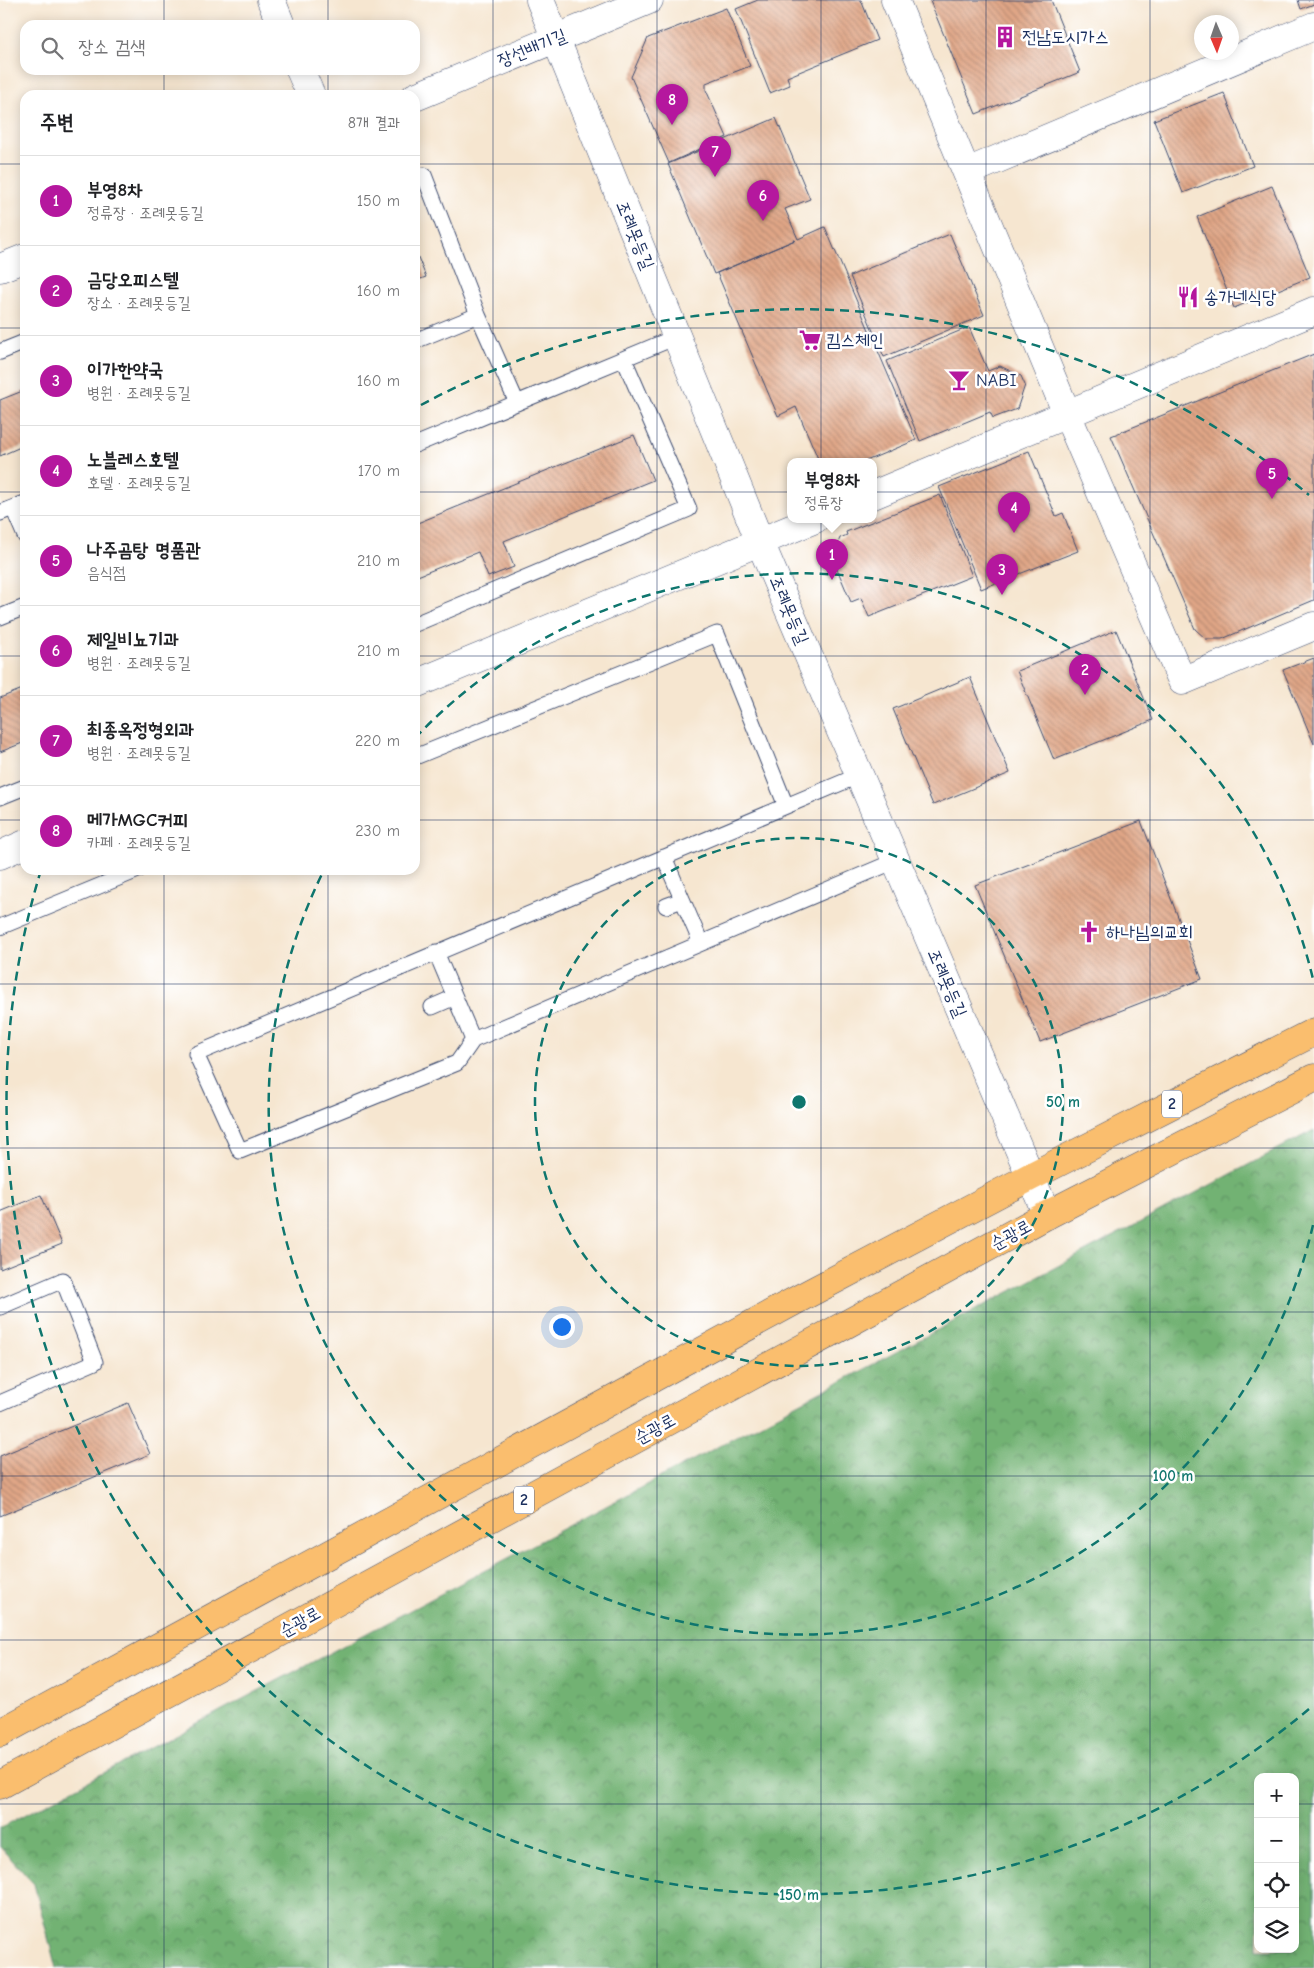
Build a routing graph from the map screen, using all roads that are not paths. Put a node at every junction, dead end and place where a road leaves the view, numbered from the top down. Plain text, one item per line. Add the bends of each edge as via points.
1 (271, 0) edge
2 (540, 0) edge
3 (649, 0) edge
4 (895, 0) edge
5 (279, 20) edge
6 (1314, 26) edge
7 (556, 39) junction
8 (302, 75) edge
9 (308, 90) edge
10 (420, 95) edge
11 (967, 172) junction
12 (420, 176) edge
13 (20, 260) edge
14 (0, 268) edge
15 (1314, 311) edge
16 (478, 315) junction
17 (676, 337) junction
18 (420, 339) edge
19 (20, 344) edge
20 (0, 352) edge
21 (624, 359) junction
22 (517, 403) junction
23 (1067, 414) junction
24 (420, 443) edge
25 (877, 492) edge
26 (13, 508) edge
27 (805, 523) edge
28 (20, 524) edge
29 (760, 542) junction
30 (20, 609) edge
31 (0, 617) edge
32 (420, 622) edge
33 (1314, 626) edge
34 (420, 682) edge
35 (420, 755) edge
36 (860, 775) junction
37 (20, 789) edge
38 (0, 797) edge
39 (786, 806) junction
40 (20, 846) edge
41 (0, 855) edge
42 (664, 857) junction
43 (895, 861) junction
44 (126, 875) edge
45 (682, 900) junction
46 (666, 906) dead end
47 (0, 927) edge
48 (701, 944) junction
49 (436, 952) junction
50 (455, 997) junction
51 (432, 1007) dead end
52 (1314, 1032) edge
53 (473, 1040) junction
54 (1314, 1078) edge
55 (1030, 1177) junction
56 (1047, 1215) junction
57 (0, 1307) edge
58 (0, 1403) edge
59 (0, 1733) edge
60 (0, 1785) edge

1 - 5 street
2 - 7 street, 조례못등길
3 - 7 street, 장선배기길
4 - 11 street
6 - 11 street
7 - 10 street, 장선배기길
7 - 17 street, 조례못등길
8 - 9 street
11 - 23 street
12 - 16 lane via 424,175
13 - 14 street
15 - 23 street
16 - 18 lane
16 - 22 lane
17 - 21 lane
17 - 29 street, 조례못등길
19 - 20 lane
21 - 22 lane
21 - 32 lane via 689,509
22 - 24 lane
23 - 25 street
23 - 33 street via 1182,681
26 - 28 lane
27 - 29 street
29 - 34 street
29 - 36 street, 조례못등길
30 - 31 lane
35 - 39 lane via 717,634
36 - 39 lane
36 - 43 street, 조례못등길
37 - 38 lane
39 - 42 lane
40 - 41 street
42 - 45 lane
42 - 49 lane
43 - 48 lane
43 - 55 street, 조례못등길
44 - 47 lane
45 - 46 lane
45 - 48 lane
48 - 53 lane
49 - 50 lane
49 - 53 lane via 196,1054 240,1151 458,1063
50 - 51 lane
50 - 53 lane
52 - 55 main road, 2
54 - 56 main road, 순광로 / 2
55 - 56 street, 조례못등길
55 - 59 main road, 2 via 802,1297
56 - 60 main road, 순광로 / 2
57 - 58 lane via 63,1280 95,1362

